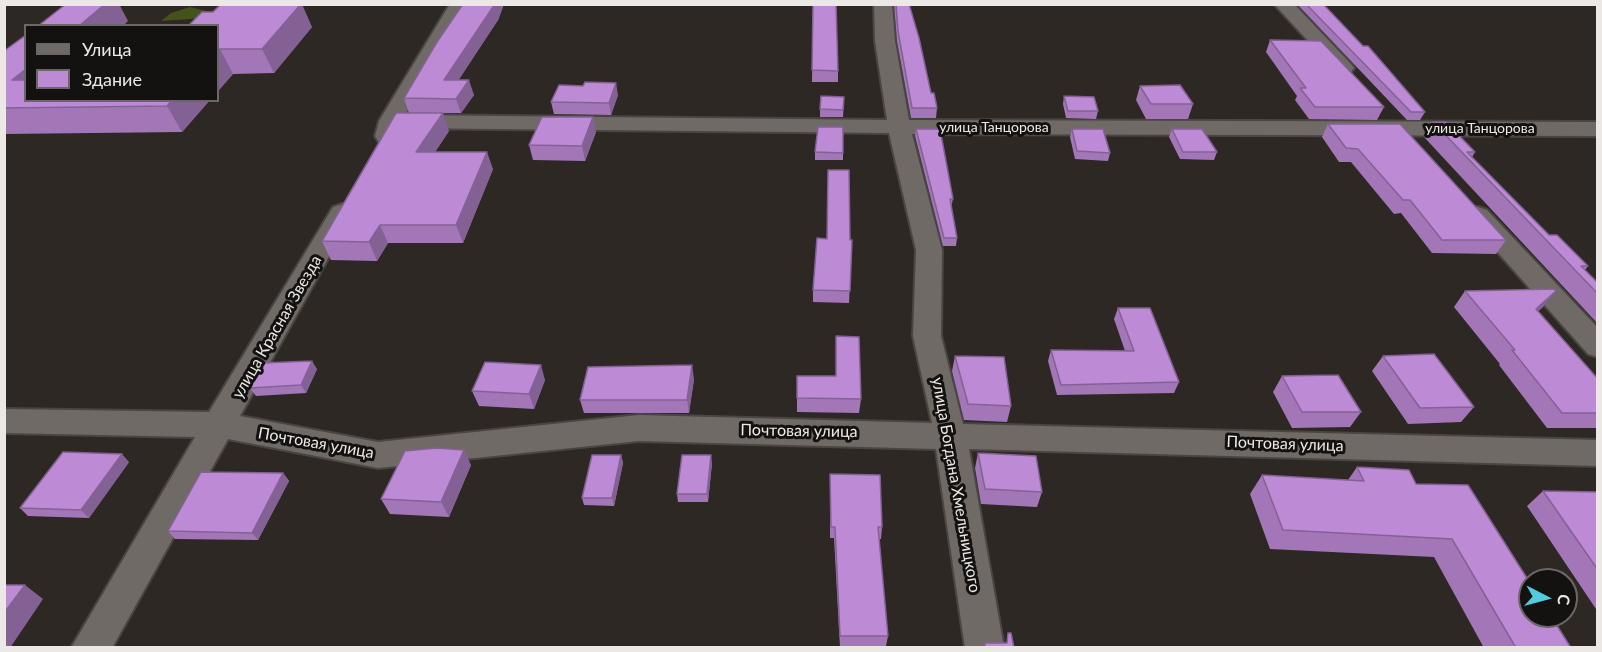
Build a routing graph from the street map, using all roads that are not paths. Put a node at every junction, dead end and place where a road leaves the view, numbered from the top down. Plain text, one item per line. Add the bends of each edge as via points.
1 (459, 4) edge
2 (882, 4) edge
3 (1283, 4) edge
4 (390, 121) junction
5 (899, 127) junction
6 (1400, 128) junction
7 (1598, 129) edge
8 (1424, 154) edge
9 (374, 158) edge
10 (356, 188) edge
11 (1464, 198) edge
12 (1598, 348) edge
13 (4, 421) edge
14 (220, 425) junction
15 (950, 434) junction
16 (1598, 453) edge
17 (90, 648) edge
18 (985, 648) edge

1 - 4 street
2 - 5 street, улица Богдана Хмельницкого
3 - 6 street
4 - 5 street, улица Танцорова
4 - 9 street
5 - 6 street, улица Танцорова
5 - 15 street, улица Богдана Хмельницкого via 929,250 927,336
6 - 7 street, улица Танцорова
6 - 8 street
10 - 14 street, улица Красная Звезда
11 - 12 street
13 - 14 street, Почтовая улица
14 - 15 street, Почтовая улица via 378,455 639,428
14 - 17 street, улица Красная Звезда
15 - 16 street, Почтовая улица
15 - 18 street, улица Богдана Хмельницкого

